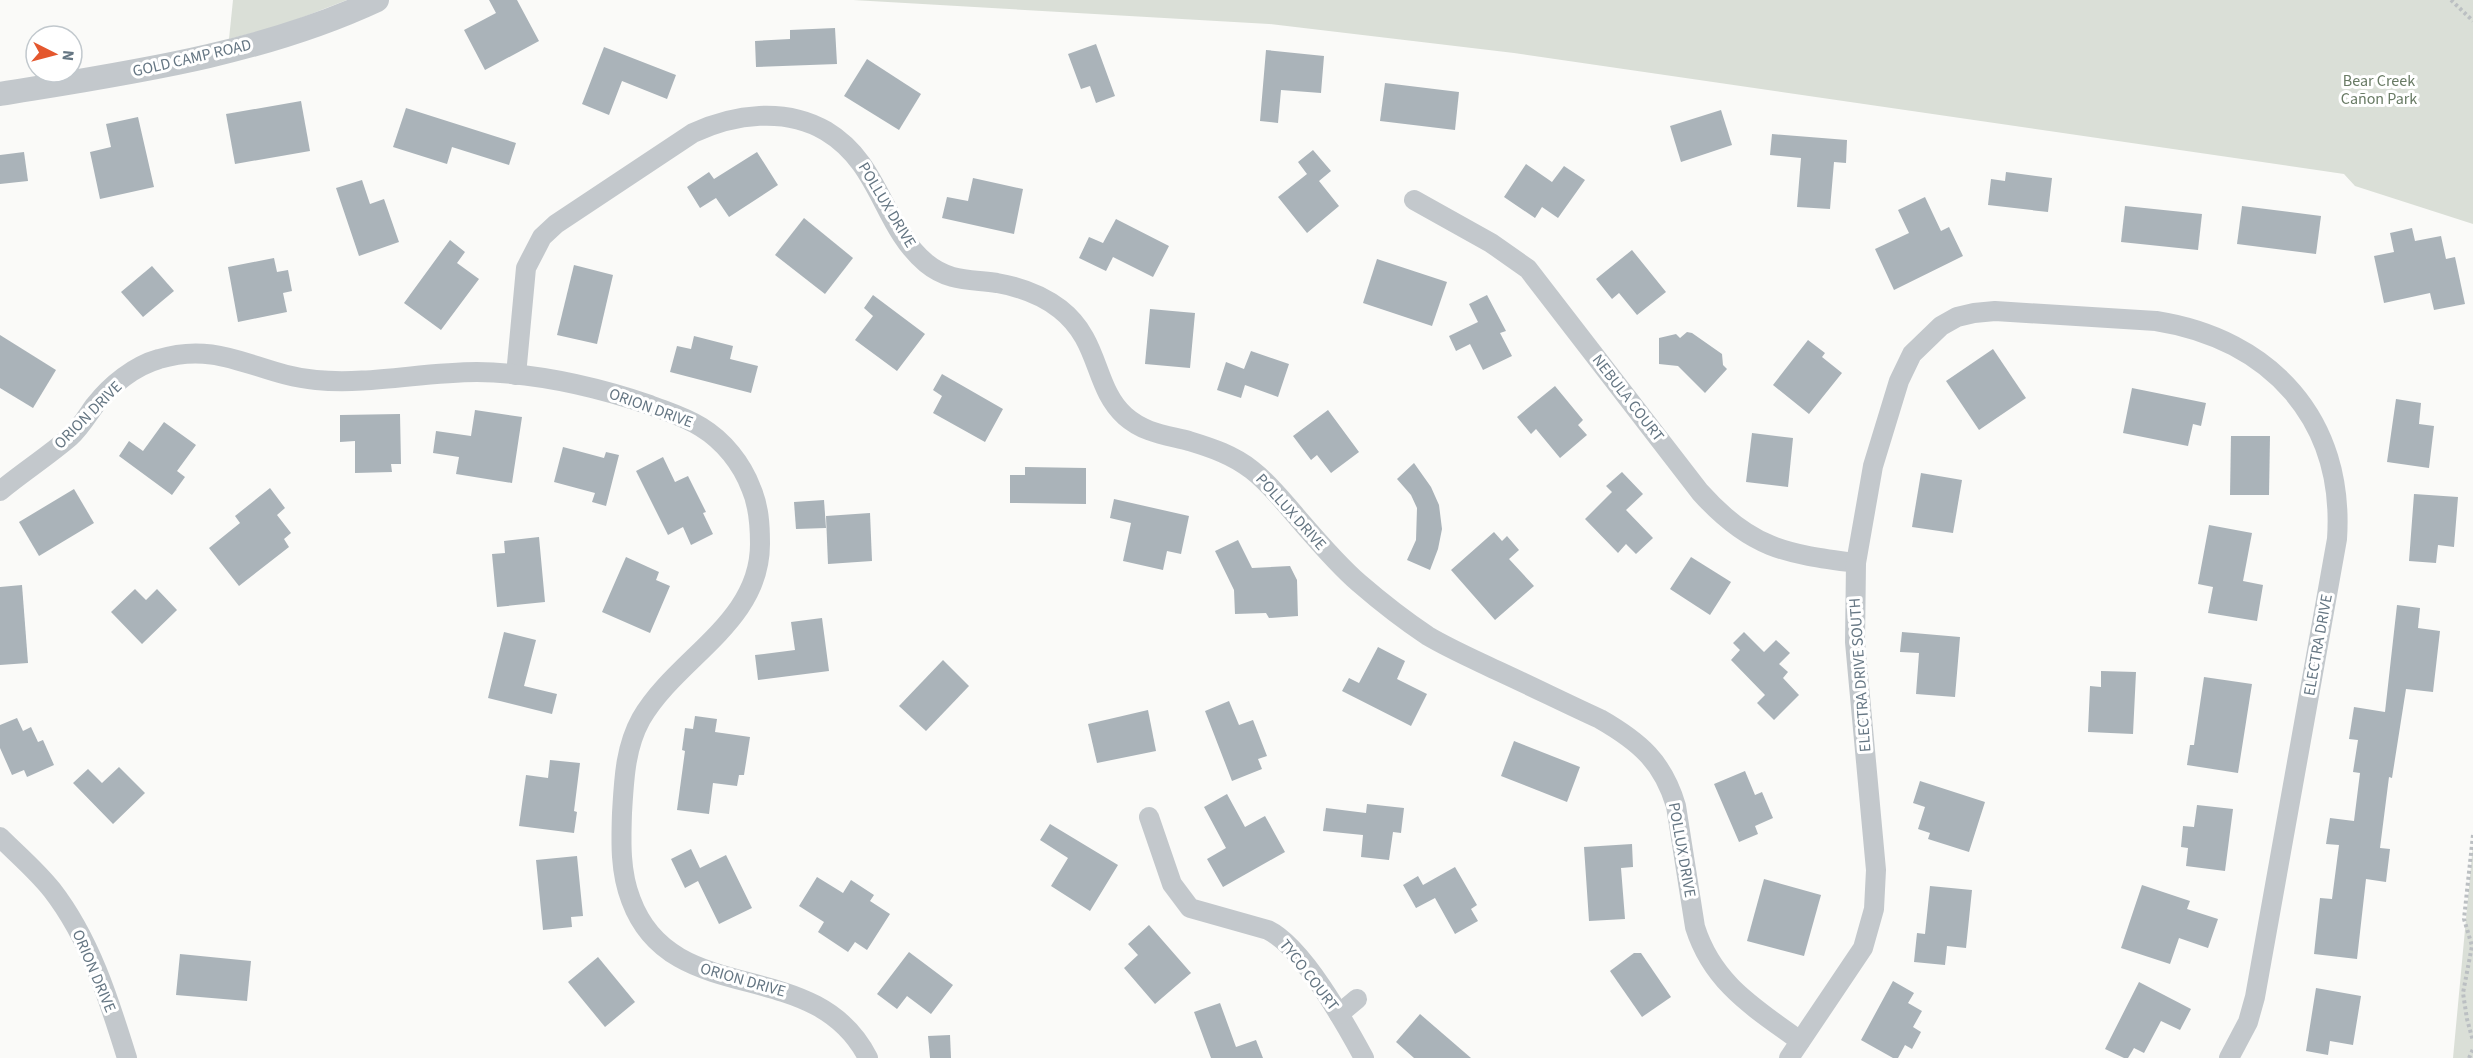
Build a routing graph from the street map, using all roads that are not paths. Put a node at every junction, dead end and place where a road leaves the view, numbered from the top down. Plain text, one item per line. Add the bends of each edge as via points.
1 (377, 0) edge
2 (0, 94) edge
3 (1414, 200) dead end
4 (2156, 321) joint
5 (516, 375) junction
6 (0, 491) edge
7 (1856, 563) junction
8 (1149, 817) dead end
9 (0, 837) edge
10 (1357, 999) dead end
11 (1339, 1014) junction
12 (1800, 1041) junction
13 (127, 1058) edge
14 (868, 1058) edge
15 (1364, 1058) edge
16 (1788, 1058) edge
17 (2229, 1058) edge

1 - 2 street, GOLD CAMP ROAD via 220,54
3 - 7 street, NEBULA COURT via 1491,243 1528,269 1700,492 1729,522 1770,547
4 - 7 street, ELECTRA DRIVE SOUTH via 1995,311 1956,317 1934,332 1912,354 1899,381 1873,466
4 - 17 street, ELECTRA DRIVE via 2182,325 2231,343 2277,376 2310,416 2330,463 2339,514 2255,997 2248,1022
5 - 6 street, ORION DRIVE via 446,373 316,380 203,352 158,359 137,368 118,383 74,433
5 - 12 street, POLLUX DRIVE via 526,268 542,237 556,225 693,133 716,122 777,116 824,130 863,163 902,235 925,262 952,279 995,283 1031,292 1064,312 1086,337 1115,406 1141,428 1233,457 1266,482 1357,581 1406,621 1450,648 1600,719 1650,755 1676,806 1701,946 1725,982
5 - 14 street, ORION DRIVE via 599,389 684,417 723,444 749,483 756,501 760,552 746,598 732,619 652,703 639,722 626,758 621,835 625,883 644,924 677,956 711,973 782,991 822,1007 852,1034
7 - 12 street, ELECTRA DRIVE SOUTH via 1855,642 1876,870 1874,909 1863,948
8 - 11 street, TYCO COURT via 1172,884 1190,908 1279,936
9 - 13 street, ORION DRIVE via 51,889 70,916 98,974
10 - 11 street
11 - 15 street, TYCO COURT
12 - 16 street, ELECTRA DRIVE SOUTH

